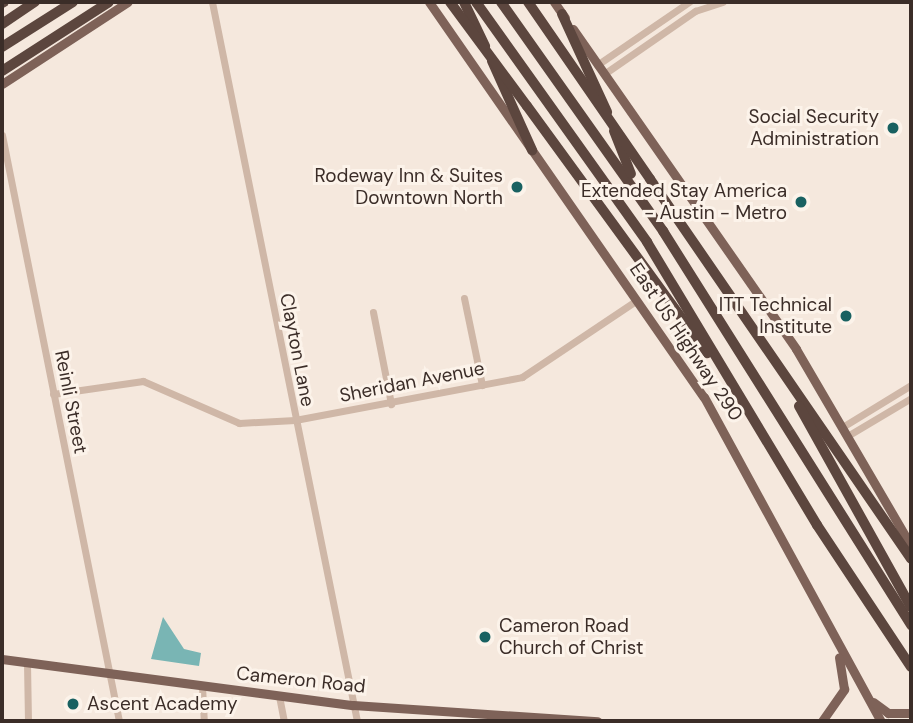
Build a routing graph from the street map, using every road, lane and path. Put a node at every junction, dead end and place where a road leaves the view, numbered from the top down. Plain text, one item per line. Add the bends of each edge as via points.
1 (35, 2) edge
2 (74, 2) edge
3 (108, 2) edge
4 (128, 2) edge
5 (212, 2) edge
6 (429, 2) edge
7 (450, 2) edge
8 (464, 2) edge
9 (476, 2) edge
10 (501, 2) edge
11 (528, 2) edge
12 (554, 2) edge
13 (689, 2) edge
14 (723, 2) edge
15 (672, 13) junction
16 (562, 14) junction
17 (679, 22) junction
18 (2, 24) edge
19 (2, 47) edge
20 (597, 65) junction
21 (2, 71) edge
22 (604, 74) junction
23 (2, 84) edge
24 (2, 135) edge
25 (532, 150) junction
26 (642, 199) junction
27 (464, 298) dead end
28 (637, 300) junction
29 (373, 312) dead end
30 (740, 312) junction
31 (911, 384) edge
32 (482, 385) junction
33 (53, 394) junction
34 (911, 398) edge
35 (391, 404) junction
36 (746, 408) junction
37 (295, 419) junction
38 (844, 426) junction
39 (849, 435) junction
40 (911, 546) edge
41 (911, 559) edge
42 (911, 607) edge
43 (911, 625) edge
44 (835, 646) junction
45 (2, 659) edge
46 (27, 663) junction
47 (911, 667) edge
48 (111, 675) junction
49 (202, 686) junction
50 (279, 696) junction
51 (868, 699) junction
52 (352, 705) junction
53 (911, 713) edge
54 (475, 716) edge
55 (571, 720) edge
56 (28, 721) edge
57 (120, 721) edge
58 (204, 721) edge
59 (284, 721) edge
60 (357, 721) edge
61 (597, 721) edge
62 (822, 721) edge
63 (881, 721) edge

1 - 18 highway
2 - 19 highway
3 - 21 highway
4 - 23 main road
5 - 37 street, Clayton Lane
6 - 25 main road, East US Highway 290
7 - 36 highway, bridge
8 - 25 highway
9 - 36 highway via 633,222
10 - 26 highway
11 - 30 highway, bridge
12 - 16 main road
13 - 15 street
14 - 17 street
15 - 17 street
15 - 20 street
16 - 20 main road
16 - 26 highway
17 - 22 street
20 - 22 main road
22 - 38 main road
24 - 33 street, Reinli Street
25 - 28 main road, East US Highway 290
26 - 43 highway
27 - 32 street
28 - 32 street, Sheridan Avenue via 531,374
28 - 44 main road, East US Highway 290 via 723,429
29 - 35 street
30 - 41 highway
30 - 42 highway
31 - 38 street
32 - 35 street, Sheridan Avenue
33 - 37 street, Sheridan Avenue via 143,381 229,420
33 - 48 street, Reinli Street
34 - 39 street
35 - 37 street, Sheridan Avenue
36 - 47 highway
37 - 52 street, Clayton Lane
38 - 39 main road
39 - 40 main road
44 - 51 main road, East US Highway 290
44 - 62 main road via 844,689
45 - 46 main road, Cameron Road
46 - 48 main road, Cameron Road
46 - 56 street
48 - 49 main road, Cameron Road
48 - 57 street, Reinli Street
49 - 50 main road, Cameron Road
49 - 58 street
50 - 52 main road, Cameron Road
50 - 59 street
51 - 53 main road via 888,713
51 - 63 main road, East US Highway 290
52 - 54 main road, Cameron Road
52 - 60 street, Clayton Lane
54 - 55 main road, Cameron Road
55 - 61 main road, Cameron Road

